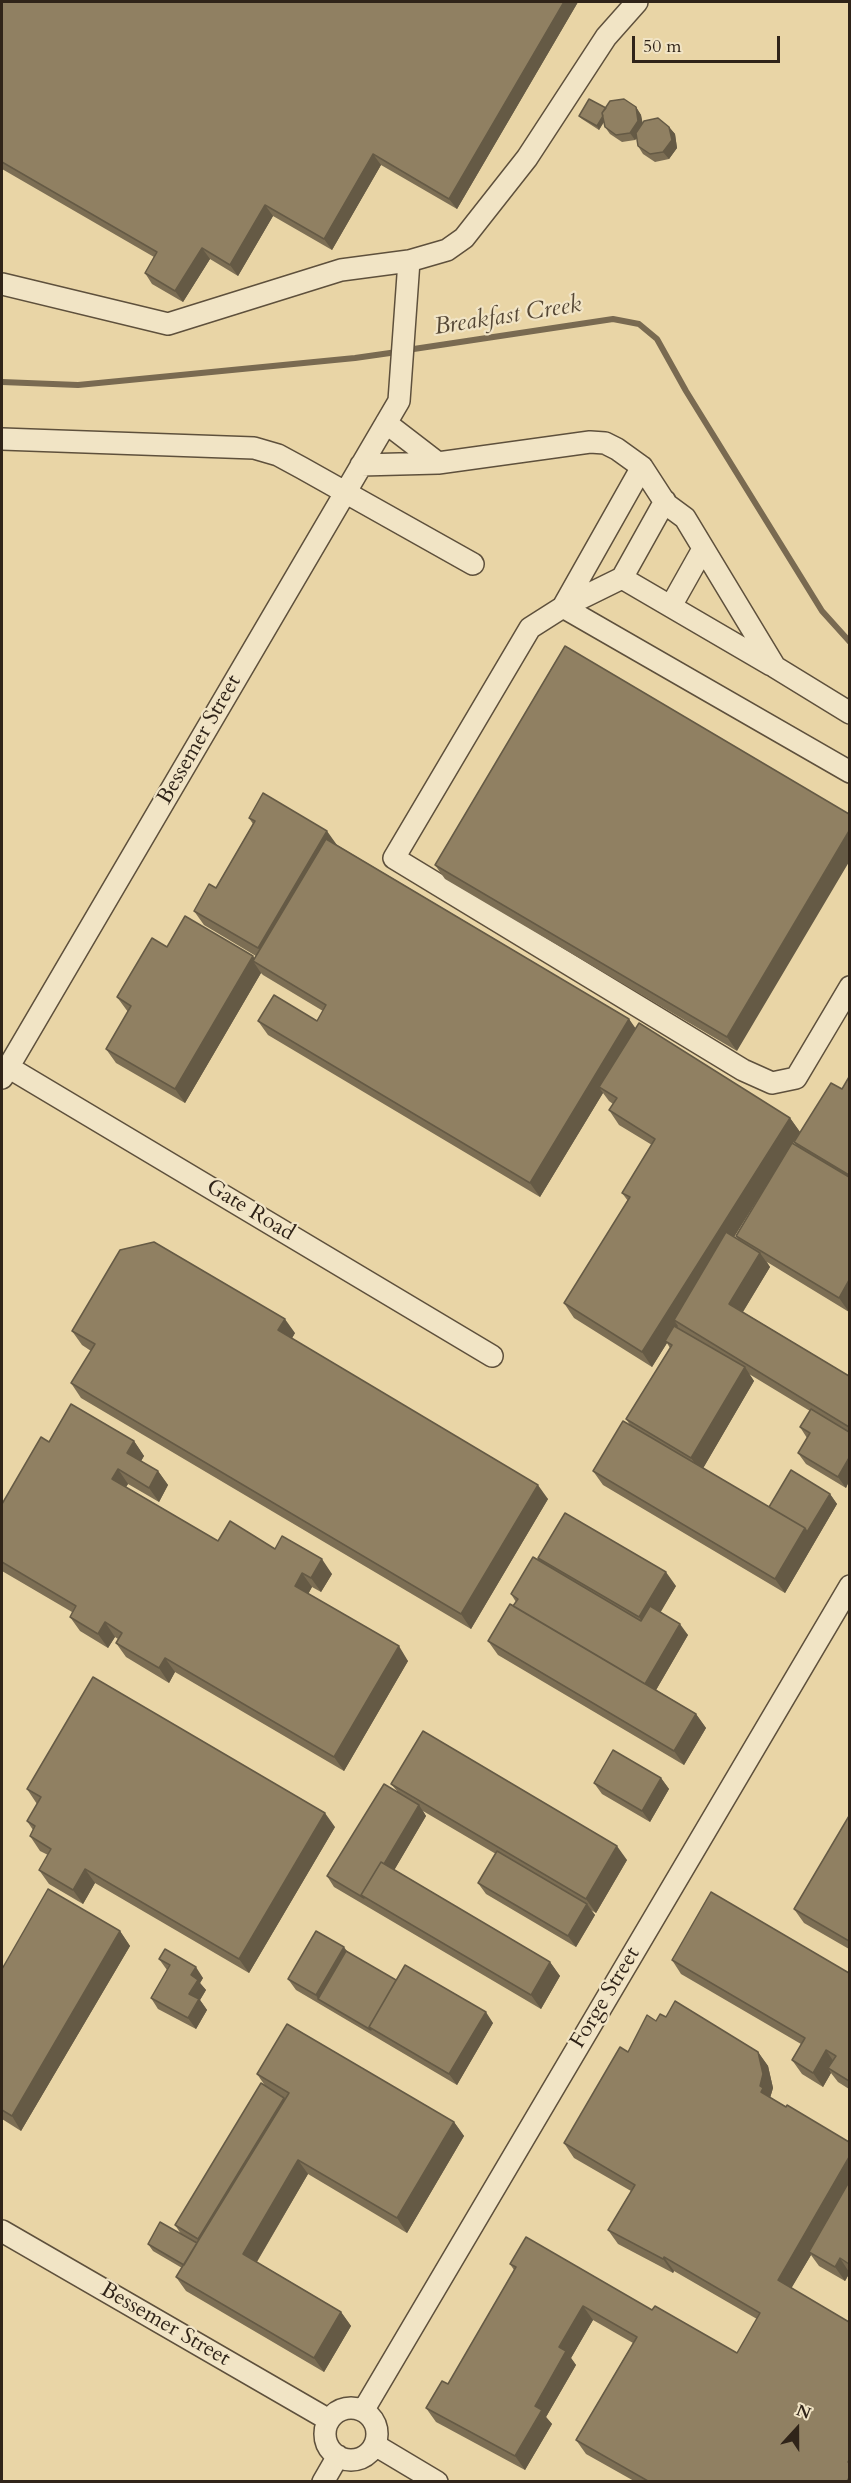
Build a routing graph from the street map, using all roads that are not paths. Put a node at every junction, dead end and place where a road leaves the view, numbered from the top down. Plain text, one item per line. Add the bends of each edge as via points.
1 (638, 2) edge
2 (409, 261) junction
3 (2, 284) edge
4 (386, 423) junction
5 (2, 439) edge
6 (438, 463) junction
7 (361, 465) junction
8 (642, 467) junction
9 (345, 492) junction
10 (665, 501) junction
11 (703, 549) junction
12 (473, 564) dead end
13 (622, 578) junction
14 (671, 606) junction
15 (563, 607) junction
16 (774, 667) junction
17 (849, 713) edge
18 (849, 772) edge
19 (849, 987) edge
20 (5, 1073) edge
21 (492, 1356) dead end
22 (849, 1586) edge
23 (2, 2230) edge
24 (363, 2411) junction
25 (329, 2420) junction
26 (375, 2445) junction
27 (338, 2456) junction
28 (323, 2481) edge
29 (437, 2481) edge

1 - 2 street via 606,37 527,159 464,238 447,250
2 - 3 street via 341,270 168,324
2 - 4 street, Bessemer Street via 399,401
4 - 6 street
4 - 7 street, Bessemer Street
5 - 9 street via 254,448 278,455
6 - 7 street
6 - 8 street via 590,442 605,443
7 - 9 street, Bessemer Street
8 - 10 street
8 - 15 street
9 - 12 street
9 - 20 street, Bessemer Street
10 - 11 street via 685,518
10 - 13 street
11 - 14 street
11 - 16 street
13 - 14 street
13 - 15 street
14 - 16 street
15 - 18 street
15 - 19 street via 530,628 394,858 743,1070 772,1083 796,1078
16 - 17 street
20 - 21 street, Gate Road
22 - 24 street, Forge Street
23 - 25 street, Bessemer Street
24 - 25 street via 345,2408
24 - 26 street via 376,2426
25 - 27 street via 326,2440
26 - 27 street via 360,2458
26 - 29 street
27 - 28 street

